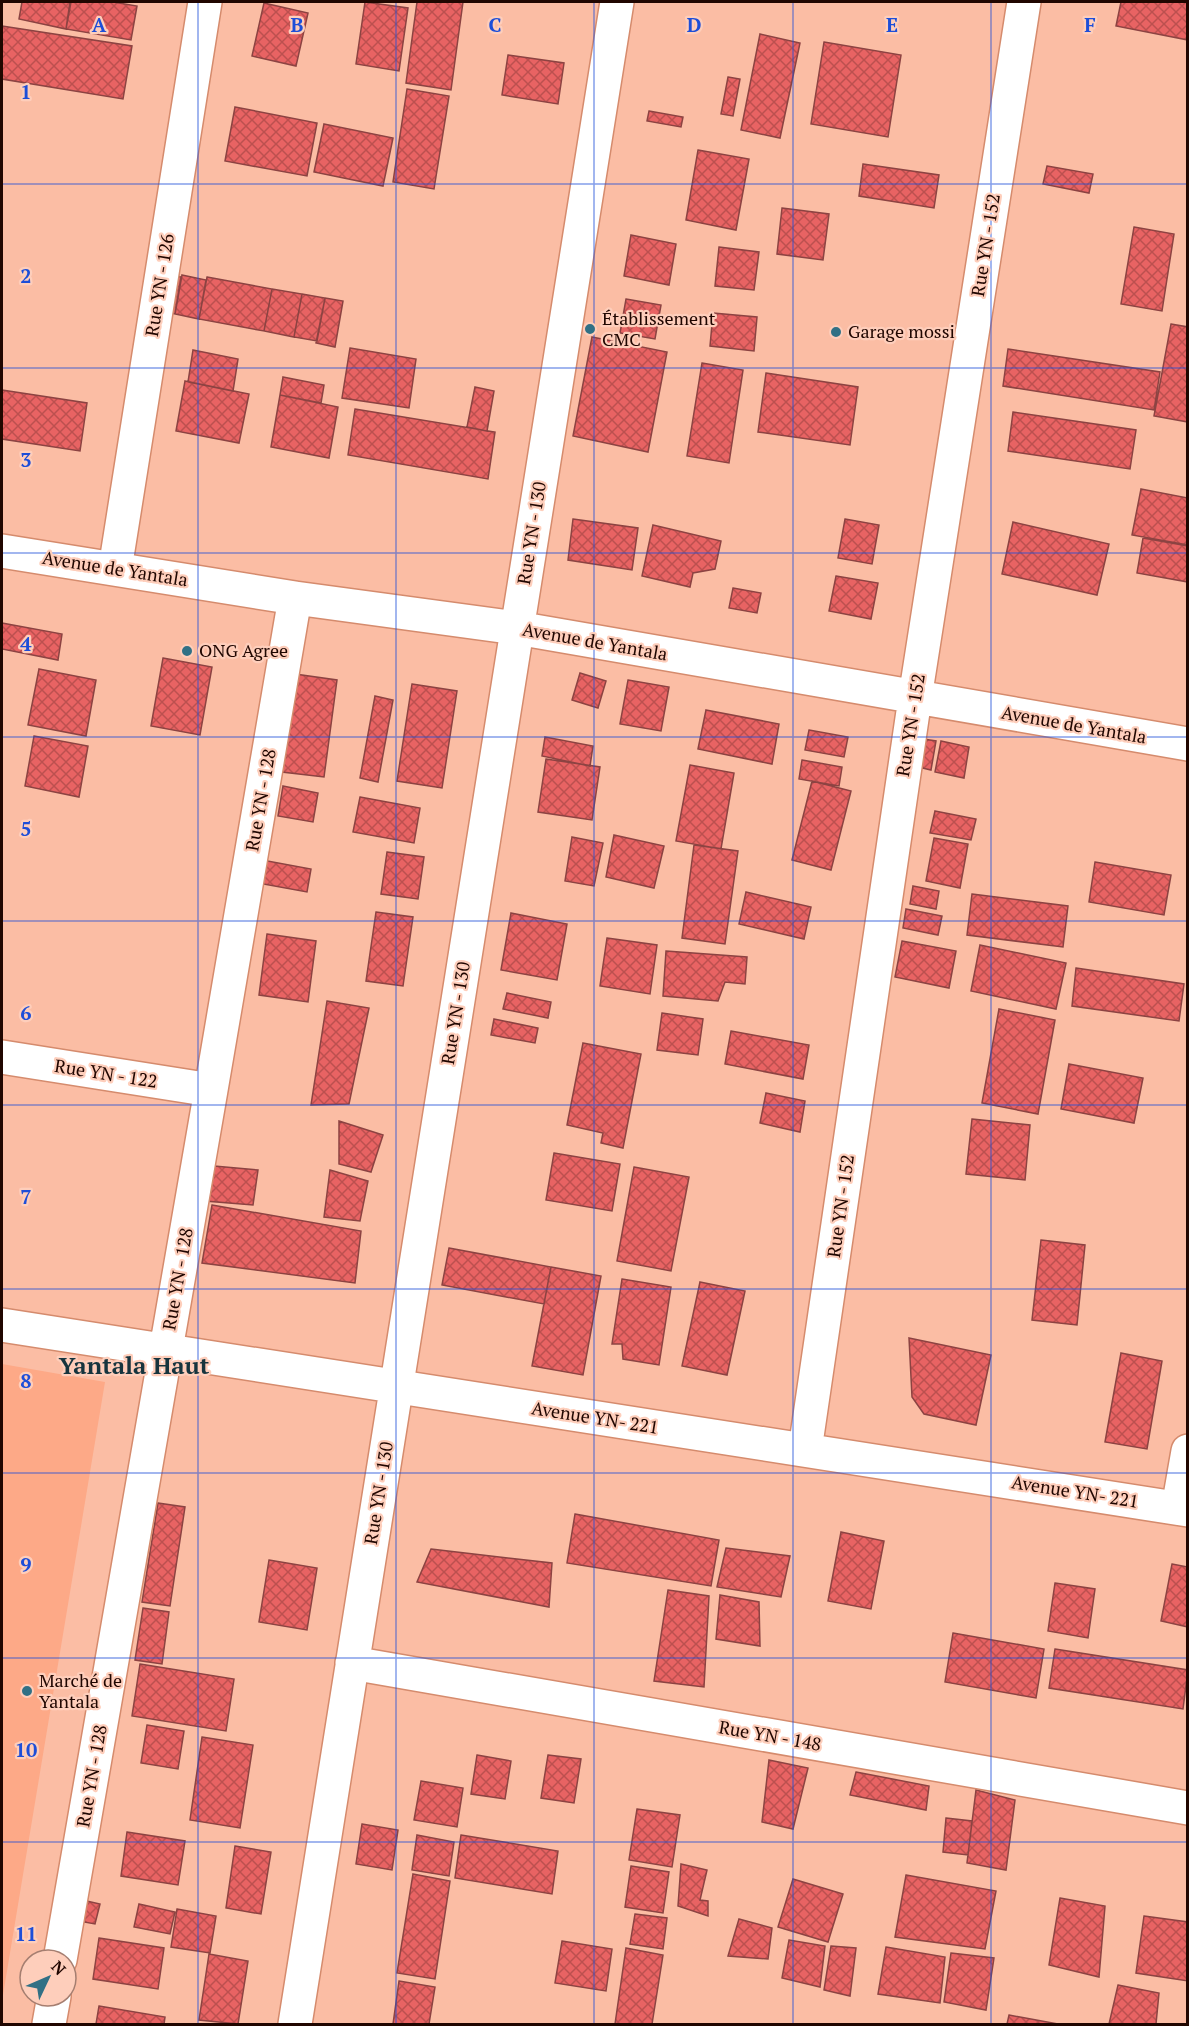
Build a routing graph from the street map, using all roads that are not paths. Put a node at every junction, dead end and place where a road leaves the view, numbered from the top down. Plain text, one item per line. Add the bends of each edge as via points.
1 (206, 2) edge
2 (617, 2) edge
3 (1024, 2) edge
4 (2, 551) edge
5 (115, 569) junction
6 (295, 598) junction
7 (517, 628) junction
8 (915, 698) junction
9 (1188, 744) edge
10 (2, 1057) edge
11 (212, 1090) junction
12 (2, 1326) edge
13 (165, 1351) junction
14 (396, 1387) junction
15 (805, 1450) junction
16 (1188, 1451) edge
17 (1183, 1509) edge
18 (352, 1664) junction
19 (1188, 1808) edge
20 (62, 1948) edge
21 (52, 2008) edge
22 (49, 2025) edge
23 (295, 2025) edge

1 - 5 street, Rue YN - 126
2 - 7 street, Rue YN - 130
3 - 8 street, Rue YN - 152
4 - 5 street, Avenue de Yantala
5 - 6 street, Avenue de Yantala
6 - 7 street, Avenue de Yantala
6 - 11 street, Rue YN - 128
7 - 8 street, Avenue de Yantala
7 - 14 street, Rue YN - 130
8 - 9 street, Avenue de Yantala
8 - 15 street, Rue YN - 152
10 - 11 street, Rue YN - 122
11 - 13 street, Rue YN - 128
12 - 13 street, Avenue YN- 221
13 - 14 street, Avenue YN- 221
13 - 20 street, Rue YN - 128
14 - 15 street, Avenue YN- 221
14 - 18 street, Rue YN - 130
15 - 17 street, Avenue YN- 221
16 - 17 street
18 - 19 street, Rue YN - 148
18 - 23 street, Rue YN - 130
21 - 22 street

